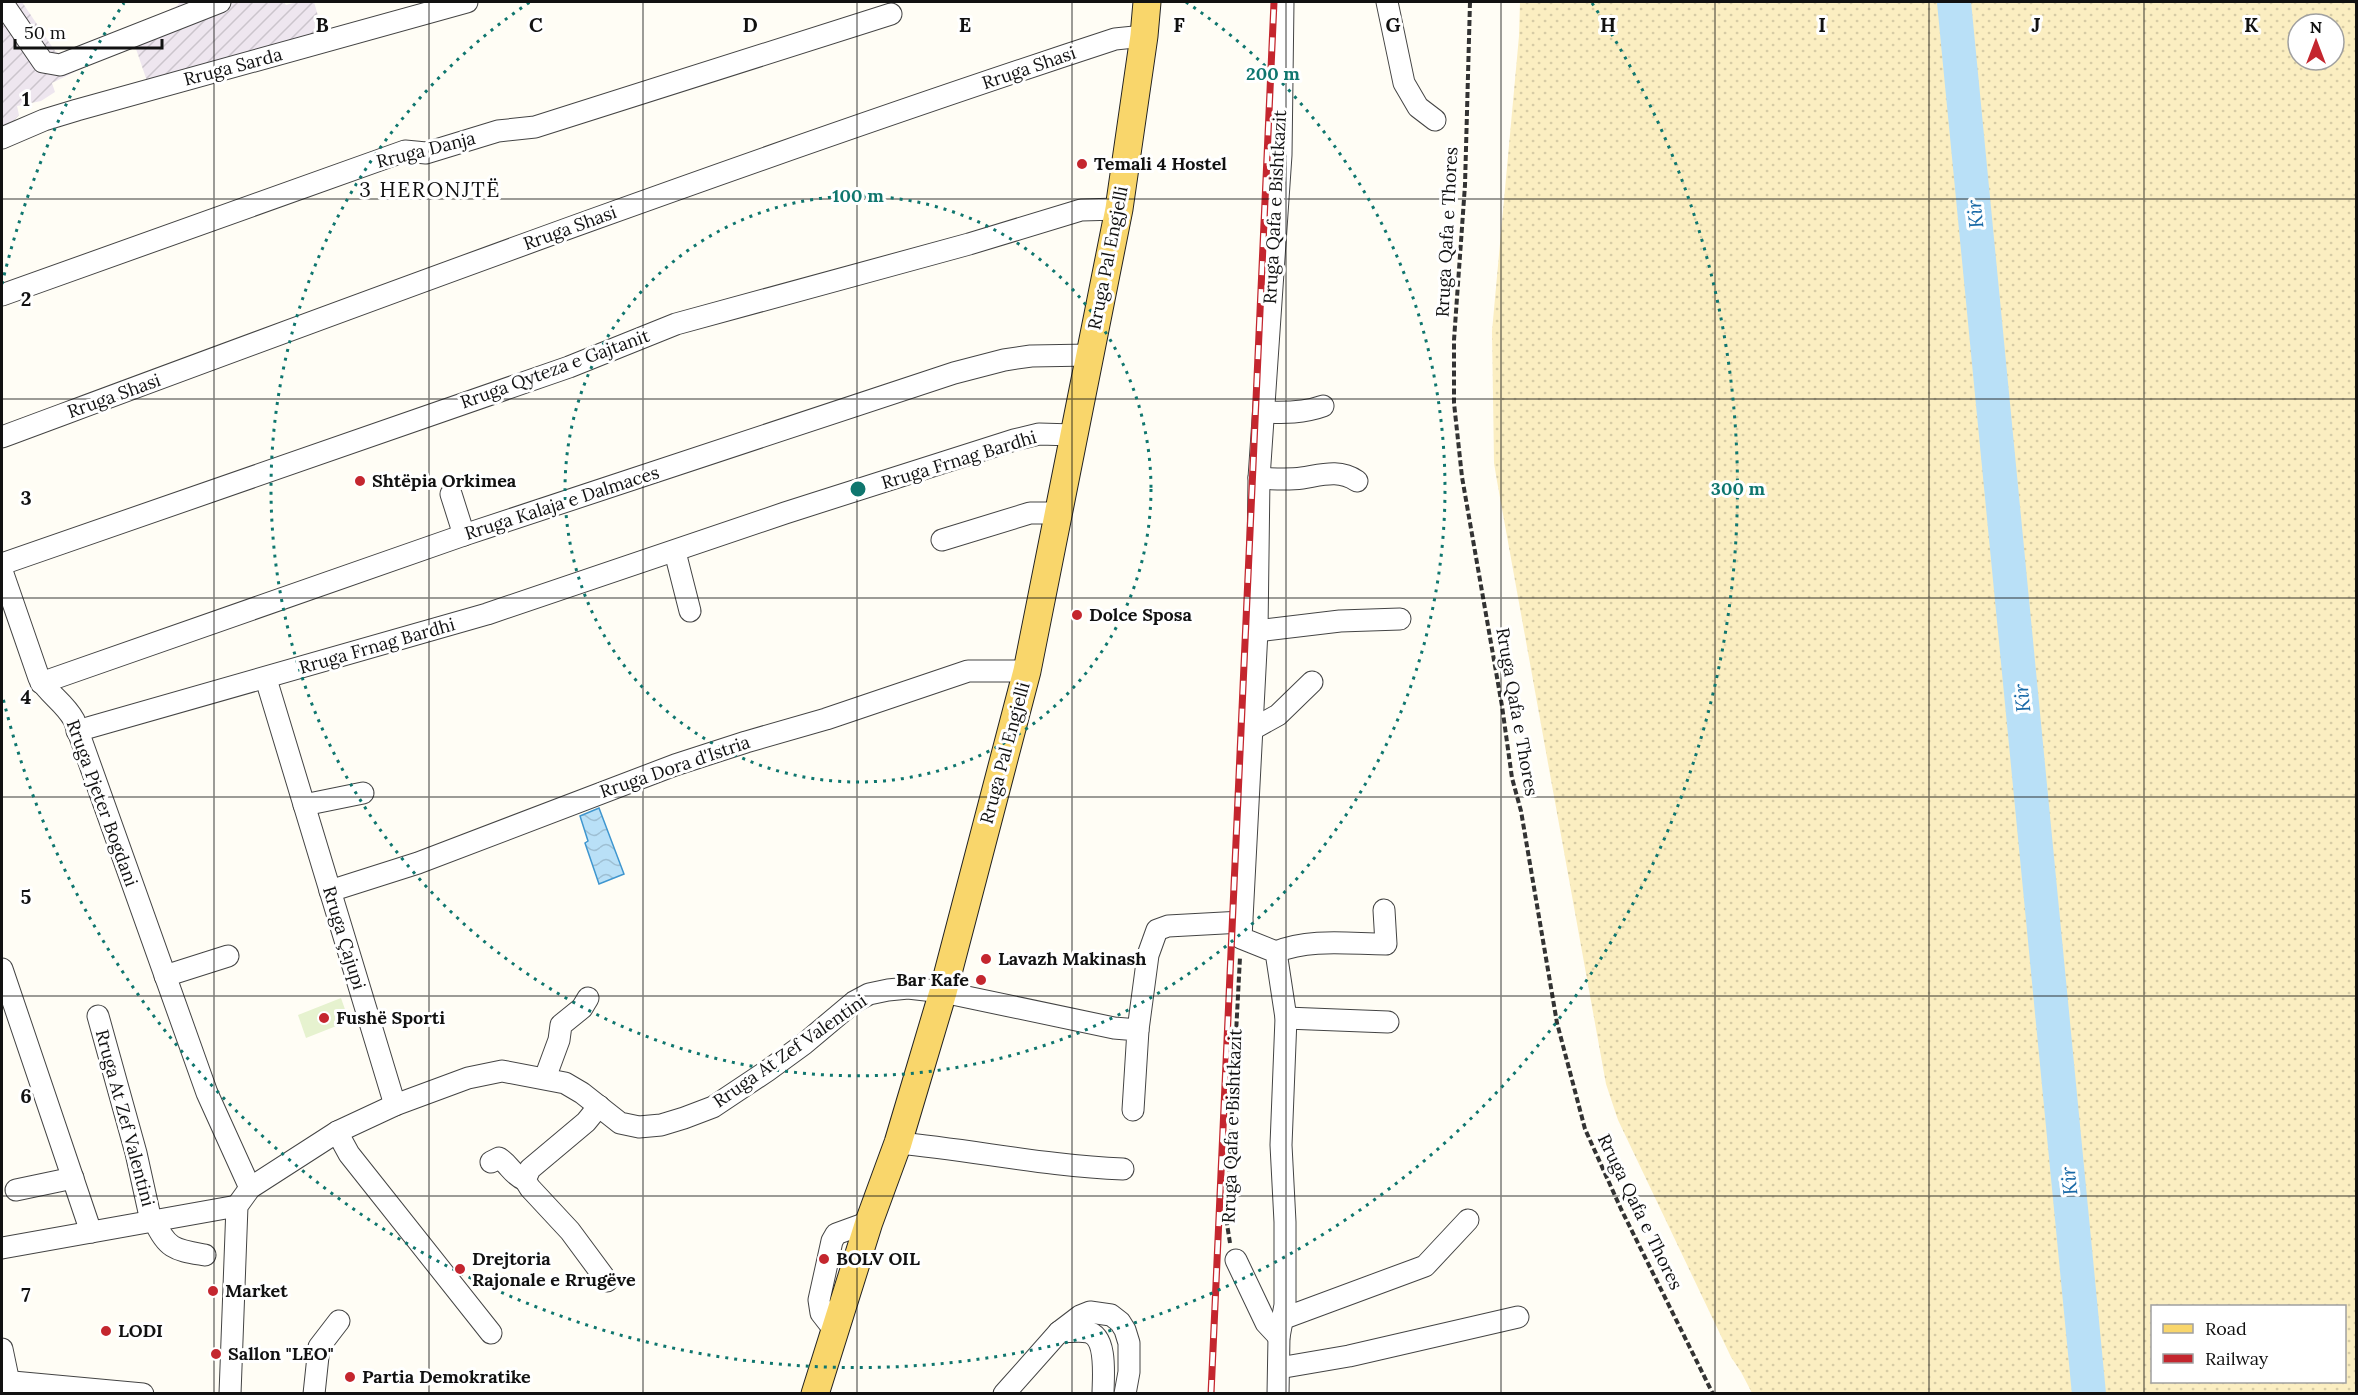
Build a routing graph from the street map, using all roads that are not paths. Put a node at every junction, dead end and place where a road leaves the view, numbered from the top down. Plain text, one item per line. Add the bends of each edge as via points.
1 (2, 2) edge
2 (220, 2) edge
3 (467, 2) edge
4 (1147, 2) edge
5 (1283, 2) edge
6 (1387, 2) edge
7 (891, 14) dead end
8 (1144, 36) junction
9 (1435, 120) dead end
10 (2, 138) edge
11 (1119, 209) junction
12 (2, 295) edge
13 (1090, 355) junction
14 (1323, 406) dead end
15 (1264, 412) junction
16 (1074, 435) junction
17 (2, 437) edge
18 (1259, 478) junction
19 (1357, 481) dead end
20 (451, 494) dead end
21 (1059, 513) junction
22 (464, 535) junction
23 (942, 540) dead end
24 (675, 552) junction
25 (2, 564) edge
26 (2, 571) edge
27 (690, 611) dead end
28 (1400, 619) dead end
29 (1257, 631) junction
30 (1027, 671) junction
31 (266, 679) junction
32 (1312, 682) dead end
33 (42, 683) junction
34 (1251, 730) junction
35 (77, 731) junction
36 (363, 793) dead end
37 (304, 805) junction
38 (330, 891) junction
39 (1384, 910) dead end
40 (1241, 930) junction
41 (1276, 952) junction
42 (228, 956) dead end
43 (2, 969) edge
44 (165, 976) junction
45 (943, 992) junction
46 (588, 998) dead end
47 (98, 1016) dead end
48 (1286, 1018) junction
49 (10, 1022) edge
50 (1388, 1022) dead end
51 (1138, 1030) junction
52 (545, 1078) junction
53 (394, 1105) junction
54 (599, 1106) junction
55 (1133, 1110) dead end
56 (337, 1132) junction
57 (898, 1143) junction
58 (491, 1162) dead end
59 (1123, 1170) dead end
60 (73, 1178) junction
61 (525, 1180) junction
62 (250, 1188) junction
63 (15, 1190) dead end
64 (237, 1206) junction
65 (153, 1220) junction
66 (1468, 1220) dead end
67 (91, 1232) junction
68 (2, 1248) edge
69 (205, 1255) dead end
70 (1236, 1260) road end
71 (606, 1281) dead end
72 (1518, 1317) dead end
73 (339, 1321) dead end
74 (1281, 1328) junction
75 (1059, 1332) junction
76 (491, 1333) dead end
77 (2, 1349) edge
78 (1279, 1368) junction
79 (7, 1385) edge
80 (116, 1392) edge
81 (143, 1394) edge
82 (230, 1394) edge
83 (314, 1394) edge
84 (815, 1394) edge
85 (1004, 1394) edge
86 (1103, 1394) edge
87 (1125, 1394) edge
88 (1278, 1394) edge

1 - 2 street via 44,62 60,65
3 - 10 street, Rruga Sarda via 77,110
4 - 8 main road, Rruga Pal Engjelli
5 - 15 street, Rruga Qafa e Bishtkazit via 1281,155
6 - 9 street via 1404,83 1418,107
7 - 12 street, Rruga Danja via 535,127 498,131 426,153 405,152
8 - 11 main road, Rruga Pal Engjelli
8 - 17 street, Rruga Shasi via 1104,43 771,156
11 - 13 main road, Rruga Pal Engjelli
11 - 25 street, Rruga Qyteza e Gajtanit via 1081,210 676,324 569,367
13 - 16 main road, Rruga Pal Engjelli
13 - 22 street, Rruga Kalaja e Dalmaces via 1031,356 954,373
14 - 15 street via 1297,412
15 - 18 street, Rruga Qafa e Bishtkazit
16 - 21 main road, Rruga Pal Engjelli
16 - 24 street, Rruga Frnag Bardhi via 1039,434 1014,440
18 - 19 street via 1339,473
18 - 29 street, Rruga Qafa e Bishtkazit
20 - 22 street
21 - 23 street via 1030,513
21 - 30 main road, Rruga Pal Engjelli
22 - 33 street, Rruga Kalaja e Dalmaces
24 - 27 street
24 - 31 street, Rruga Frnag Bardhi via 487,614
26 - 33 street, Rruga Pjeter Bogdani
28 - 29 street via 1340,621
29 - 34 street, Rruga Qafa e Bishtkazit
30 - 38 street, Rruga Dora d'Istria via 968,671 675,765
30 - 45 main road, Rruga Pal Engjelli
31 - 35 street, Rruga Frnag Bardhi
31 - 37 street, Rruga Çajupi
32 - 34 street via 1278,715
33 - 35 street, Rruga Pjeter Bogdani via 67,708
34 - 40 street, Rruga Qafa e Bishtkazit
35 - 44 street, Rruga Pjeter Bogdani
36 - 37 street
37 - 38 street, Rruga Çajupi
38 - 53 street, Rruga Çajupi
39 - 41 street via 1386,944 1309,944
40 - 41 street
40 - 51 street via 1168,926 1157,930 1148,955
41 - 48 street
42 - 44 street
43 - 49 street
44 - 62 street, Rruga Pjeter Bogdani via 207,1093
45 - 51 street
45 - 54 street, Rruga At Zef Valentini via 908,988 869,994 713,1107 684,1118 639,1127 620,1123
45 - 57 main road, Rruga Pal Engjelli
46 - 52 street via 561,1025
47 - 65 street, Rruga At Zef Valentini
48 - 50 street
48 - 74 street via 1281,1145 1286,1305
49 - 60 street
51 - 55 street
52 - 53 street, Rruga At Zef Valentini via 502,1071 468,1078
52 - 54 street, Rruga At Zef Valentini via 565,1083
53 - 56 street, Rruga At Zef Valentini
54 - 61 street via 530,1170
56 - 62 street, Rruga At Zef Valentini
56 - 76 street via 349,1154
57 - 59 street
57 - 84 main road, Rruga Pal Engjelli via 868,1222
58 - 61 street via 499,1158 513,1175
60 - 63 street
60 - 67 street
61 - 71 street via 570,1231
62 - 64 street, Rruga At Zef Valentini
64 - 65 street, Rruga At Zef Valentini
64 - 82 street
65 - 67 street, Rruga At Zef Valentini
65 - 69 street, Rruga At Zef Valentini via 161,1237 174,1250
66 - 74 street via 1425,1266
67 - 68 street, Rruga At Zef Valentini
70 - 74 street via 1266,1323
72 - 78 street
73 - 83 street via 319,1347
74 - 78 street
75 - 85 street
75 - 86 street via 1088,1332 1096,1336 1104,1362
75 - 87 street via 1090,1312 1111,1315 1120,1322 1129,1344
77 - 79 street
78 - 88 street
79 - 80 street
80 - 81 street

